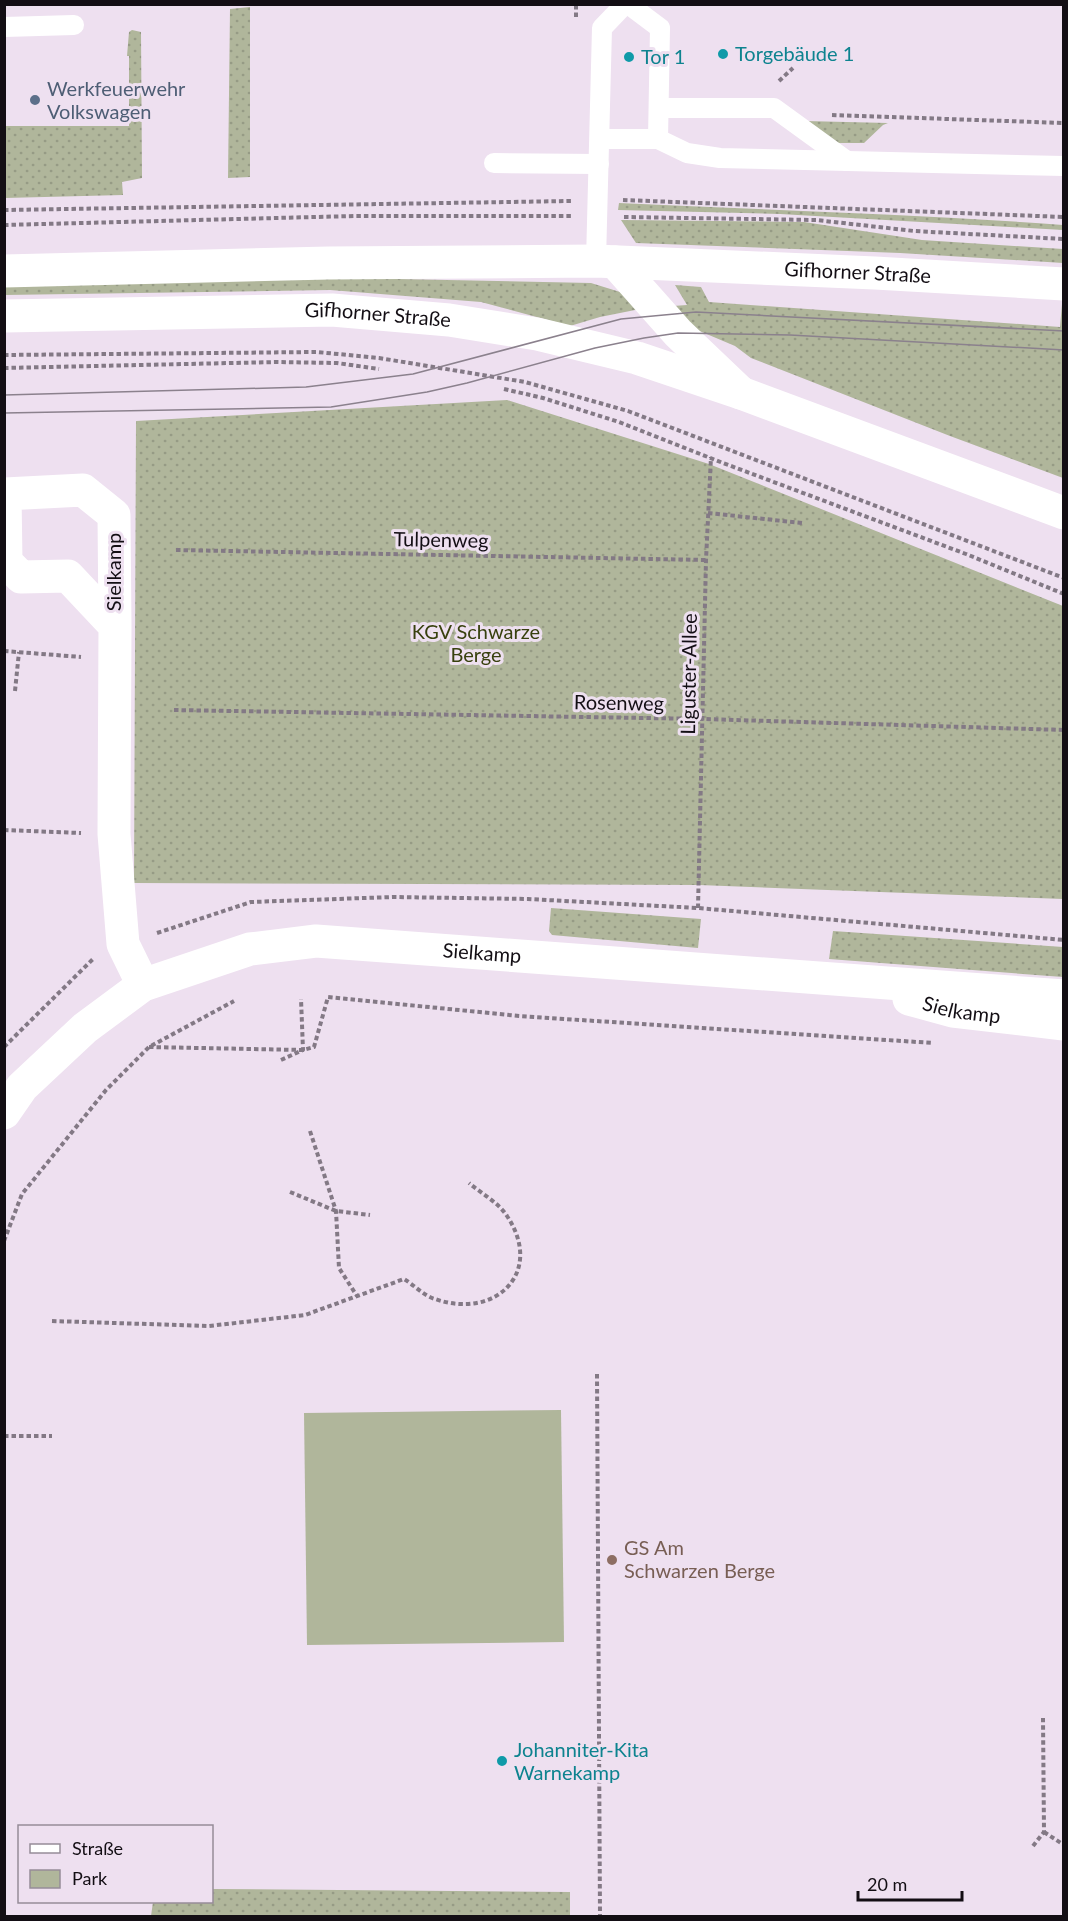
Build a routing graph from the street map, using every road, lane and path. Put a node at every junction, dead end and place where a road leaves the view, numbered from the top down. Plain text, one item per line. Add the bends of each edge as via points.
1 (627, 4) edge
2 (74, 25) dead end
3 (4, 27) edge
4 (659, 108) junction
5 (831, 115) dead end
6 (1064, 123) edge
7 (600, 139) junction
8 (658, 140) junction
9 (847, 161) junction
10 (494, 163) dead end
11 (599, 164) junction
12 (1064, 166) edge
13 (598, 208) junction
14 (4, 210) edge
15 (1064, 217) edge
16 (4, 225) edge
17 (1064, 239) edge
18 (606, 261) junction
19 (4, 271) edge
20 (1064, 284) edge
21 (4, 316) edge
22 (4, 355) edge
23 (4, 368) edge
24 (379, 369) dead end
25 (504, 389) dead end
26 (741, 393) junction
27 (711, 457) junction
28 (708, 513) junction
29 (1064, 513) edge
30 (802, 523) dead end
31 (176, 550) dead end
32 (706, 560) junction
33 (1064, 578) edge
34 (1064, 594) edge
35 (114, 626) junction
36 (4, 651) edge
37 (19, 652) junction
38 (114, 660) junction
39 (15, 691) dead end
40 (174, 710) dead end
41 (703, 718) junction
42 (1064, 730) edge
43 (4, 830) edge
44 (114, 834) junction
45 (698, 908) junction
46 (156, 934) dead end
47 (1064, 940) edge
48 (96, 956) dead end
49 (826, 978) junction
50 (144, 985) junction
51 (1064, 996) edge
52 (301, 999) dead end
53 (234, 1001) dead end
54 (1064, 1024) edge
55 (945, 1044) dead end
56 (4, 1047) edge
57 (149, 1047) junction
58 (303, 1050) junction
59 (281, 1060) dead end
60 (4, 1113) edge
61 (310, 1131) dead end
62 (469, 1184) dead end
63 (291, 1192) dead end
64 (336, 1211) junction
65 (370, 1215) dead end
66 (4, 1241) edge
67 (357, 1296) junction
68 (52, 1321) dead end
69 (597, 1374) dead end
70 (4, 1436) edge
71 (52, 1436) dead end
72 (1043, 1718) dead end
73 (1044, 1832) junction
74 (1064, 1845) edge
75 (1033, 1846) dead end
76 (600, 1917) edge

1 - 4 lane via 660,28
1 - 7 lane via 602,28
2 - 3 lane
4 - 8 lane
4 - 9 lane via 774,108
5 - 6 path
7 - 8 lane
7 - 11 lane
8 - 9 lane via 687,153 720,158
9 - 12 lane
10 - 11 lane
11 - 13 lane
13 - 14 path
13 - 15 path via 624,200
13 - 16 path
13 - 17 path
13 - 18 lane
18 - 19 street, Gifhorner Straße
18 - 20 street, Gifhorner Straße
18 - 26 street, Gifhorner Straße
21 - 26 street, Gifhorner Straße via 332,309 448,320 537,334 637,358
22 - 33 path via 317,352 525,382 628,411
23 - 24 path via 277,362 337,363
25 - 27 path via 619,422
26 - 29 street, Gifhorner Straße
27 - 28 path, Liguster-Allee
27 - 34 path
28 - 30 path
28 - 32 path, Liguster-Allee
31 - 32 path, Tulpenweg
32 - 41 path, Liguster-Allee
35 - 35 street, Sielkamp via 68,576 21,577 6,562 5,494 83,490 114,515
35 - 38 street, Sielkamp
36 - 37 path
37 - 38 path
37 - 39 path
38 - 44 street, Sielkamp
40 - 41 path, Rosenweg
41 - 42 path, Rosenweg
41 - 45 path, Liguster-Allee
43 - 44 path
44 - 50 street, Sielkamp via 123,944
45 - 46 path via 393,897 251,902
45 - 47 path
48 - 56 path
49 - 50 street, Sielkamp via 316,941 250,949
49 - 51 street, Sielkamp
49 - 54 street, Sielkamp via 953,1011
50 - 60 street, Sielkamp via 85,1028 22,1087
52 - 58 path
53 - 57 path
55 - 58 path via 519,1016 328,997 314,1047
57 - 58 path
57 - 66 path via 106,1090 22,1194
58 - 59 path
61 - 64 path
62 - 67 path via 506,1213 519,1237 520,1263 514,1283 491,1300 468,1304 434,1299 404,1279
63 - 64 path
64 - 65 path
64 - 67 path via 339,1268
67 - 68 path via 305,1315 209,1326
69 - 76 path
70 - 71 path
72 - 73 path
73 - 74 path
73 - 75 path

